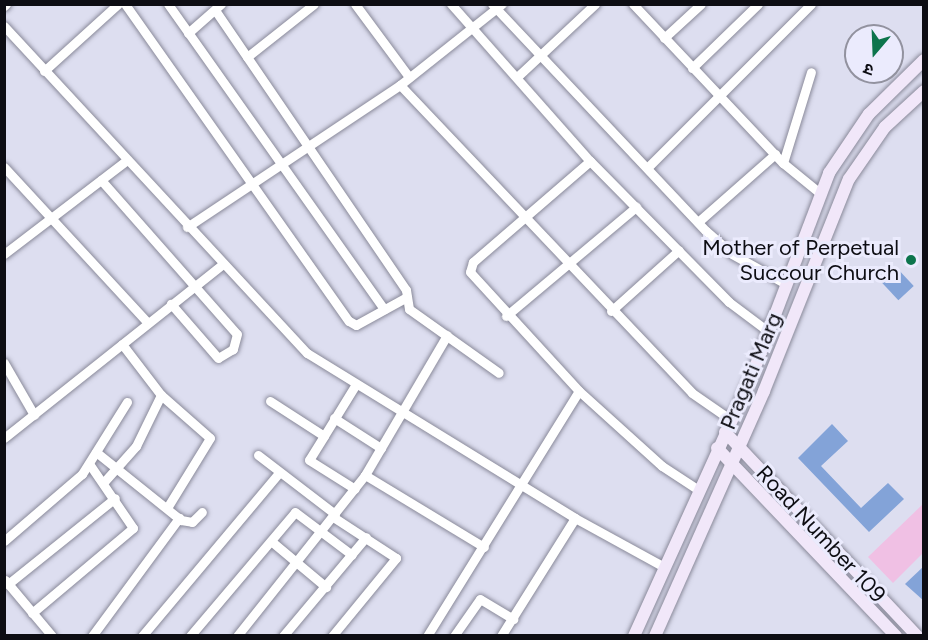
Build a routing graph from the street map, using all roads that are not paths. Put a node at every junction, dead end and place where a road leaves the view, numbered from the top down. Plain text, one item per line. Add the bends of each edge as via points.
1 (118, 4) edge
2 (125, 4) edge
3 (168, 4) edge
4 (314, 4) edge
5 (355, 4) edge
6 (451, 4) edge
7 (595, 4) edge
8 (701, 4) edge
9 (758, 4) edge
10 (812, 4) edge
11 (497, 6) edge
12 (638, 6) edge
13 (218, 7) edge
14 (4, 26) edge
15 (471, 29) junction
16 (189, 33) junction
17 (664, 38) junction
18 (539, 56) junction
19 (247, 57) junction
20 (924, 60) edge
21 (692, 68) junction
22 (44, 71) junction
23 (811, 72) dead end
24 (409, 77) junction
25 (518, 77) junction
26 (400, 85) junction
27 (924, 91) edge
28 (720, 96) junction
29 (308, 143) junction
30 (775, 154) junction
31 (127, 160) junction
32 (590, 162) junction
33 (279, 163) junction
34 (783, 163) junction
35 (4, 167) edge
36 (647, 168) junction
37 (101, 180) junction
38 (251, 185) junction
39 (821, 194) junction
40 (636, 207) junction
41 (51, 219) junction
42 (522, 219) junction
43 (698, 222) junction
44 (187, 227) junction
45 (679, 250) junction
46 (4, 254) edge
47 (223, 264) junction
48 (567, 265) junction
49 (786, 284) junction
50 (193, 286) junction
51 (407, 297) junction
52 (171, 304) junction
53 (384, 309) junction
54 (611, 311) junction
55 (506, 316) junction
56 (148, 323) junction
57 (769, 332) junction
58 (447, 335) junction
59 (122, 344) junction
60 (4, 363) edge
61 (499, 373) dead end
62 (356, 384) junction
63 (579, 391) junction
64 (161, 395) junction
65 (270, 400) dead end
66 (127, 402) dead end
67 (405, 412) junction
68 (33, 415) junction
69 (334, 418) junction
70 (730, 420) junction
71 (725, 432) junction
72 (324, 436) junction
73 (4, 438) edge
74 (738, 446) junction
75 (381, 448) junction
76 (717, 448) junction
77 (96, 452) junction
78 (258, 455) dead end
79 (730, 461) junction
80 (90, 465) junction
81 (119, 469) junction
82 (279, 473) junction
83 (365, 475) junction
84 (103, 483) junction
85 (522, 483) junction
86 (355, 489) junction
87 (697, 489) junction
88 (115, 498) junction
89 (167, 508) junction
90 (202, 512) dead end
91 (334, 516) junction
92 (179, 518) junction
93 (574, 518) junction
94 (321, 532) junction
95 (366, 537) junction
96 (4, 541) edge
97 (271, 541) junction
98 (484, 548) junction
99 (352, 555) junction
100 (298, 564) junction
101 (664, 567) junction
102 (6, 582) edge
103 (326, 587) junction
104 (32, 613) junction
105 (513, 619) junction
106 (52, 636) edge
107 (92, 636) edge
108 (142, 636) edge
109 (190, 636) edge
110 (237, 636) edge
111 (283, 636) edge
112 (332, 636) edge
113 (427, 636) edge
114 (454, 636) edge
115 (501, 636) edge
116 (634, 636) edge
117 (655, 636) edge
118 (896, 636) edge
119 (917, 636) edge

1 - 22 street
2 - 38 street
3 - 16 street
4 - 19 street
5 - 24 street
6 - 15 street
7 - 18 street
8 - 17 street
9 - 21 street
10 - 28 street
11 - 15 street
11 - 18 street
12 - 17 street
13 - 16 street
13 - 19 street
14 - 22 street
15 - 24 street
15 - 25 street
16 - 33 street
17 - 21 street
18 - 25 street
18 - 36 street
19 - 29 street
20 - 39 main road, Pragati Marg via 869,114 829,173
21 - 28 street
22 - 31 street
23 - 34 street
24 - 26 street
25 - 32 street
26 - 29 street
26 - 42 street
27 - 74 main road, Pragati Marg via 885,128 849,179
28 - 30 street
28 - 36 street
29 - 33 street
29 - 51 street
30 - 34 street
30 - 43 street
31 - 37 street
31 - 44 street
32 - 40 street
32 - 42 street
33 - 38 street
33 - 53 street
34 - 39 street
35 - 41 street
36 - 43 street
37 - 41 street
37 - 50 street
38 - 44 street
38 - 53 street via 349,321 356,325
39 - 49 main road, Pragati Marg
40 - 45 street
40 - 48 street
41 - 46 street
41 - 56 street
42 - 48 street
42 - 55 street via 470,266
43 - 49 street via 732,254
44 - 47 street
45 - 54 street
45 - 57 street via 729,302
47 - 50 street
47 - 62 street via 291,339
48 - 54 street
48 - 55 street
49 - 57 main road, Pragati Marg
50 - 52 street
50 - 52 street via 237,334 236,344 228,353 218,358
51 - 53 street
51 - 58 street via 409,309
52 - 56 street
54 - 70 street via 692,393
55 - 63 street
56 - 59 street
57 - 70 main road, Pragati Marg
58 - 61 street
58 - 67 street
59 - 64 street
59 - 68 street
60 - 68 street
62 - 67 street
62 - 69 street
63 - 85 street
63 - 87 street via 662,466
64 - 81 street via 136,446
64 - 89 street via 210,438
65 - 72 street
66 - 77 street
67 - 75 street
67 - 85 street
68 - 73 street
69 - 72 street
69 - 75 street
70 - 71 main road, Pragati Marg
71 - 74 main road, Road Number 109
71 - 76 main road, Pragati Marg
72 - 86 street via 309,460
74 - 79 main road, Pragati Marg
74 - 119 main road, Road Number 109
75 - 83 street
76 - 79 main road, Road Number 109
76 - 87 main road, Pragati Marg
77 - 80 street
77 - 81 street
78 - 82 street
79 - 117 main road, Pragati Marg
79 - 118 main road, Road Number 109
80 - 84 street
80 - 96 street
81 - 84 street
81 - 89 street
82 - 91 street
82 - 108 street
83 - 86 street
83 - 98 street
84 - 88 street
85 - 93 street
85 - 98 street
86 - 91 street
87 - 101 main road, Pragati Marg
88 - 102 street
88 - 104 street via 133,521 130,533
89 - 92 street
90 - 92 street via 192,522
91 - 94 street
91 - 95 street
92 - 107 street
93 - 101 street
93 - 105 street
94 - 97 street via 295,512
94 - 99 street
94 - 100 street
95 - 99 street
95 - 112 street via 396,558
97 - 100 street
97 - 109 street
98 - 113 street
99 - 103 street
100 - 103 street
100 - 110 street
101 - 116 main road, Pragati Marg
102 - 104 street
103 - 111 street
104 - 106 street
105 - 114 street via 480,599
105 - 115 street

